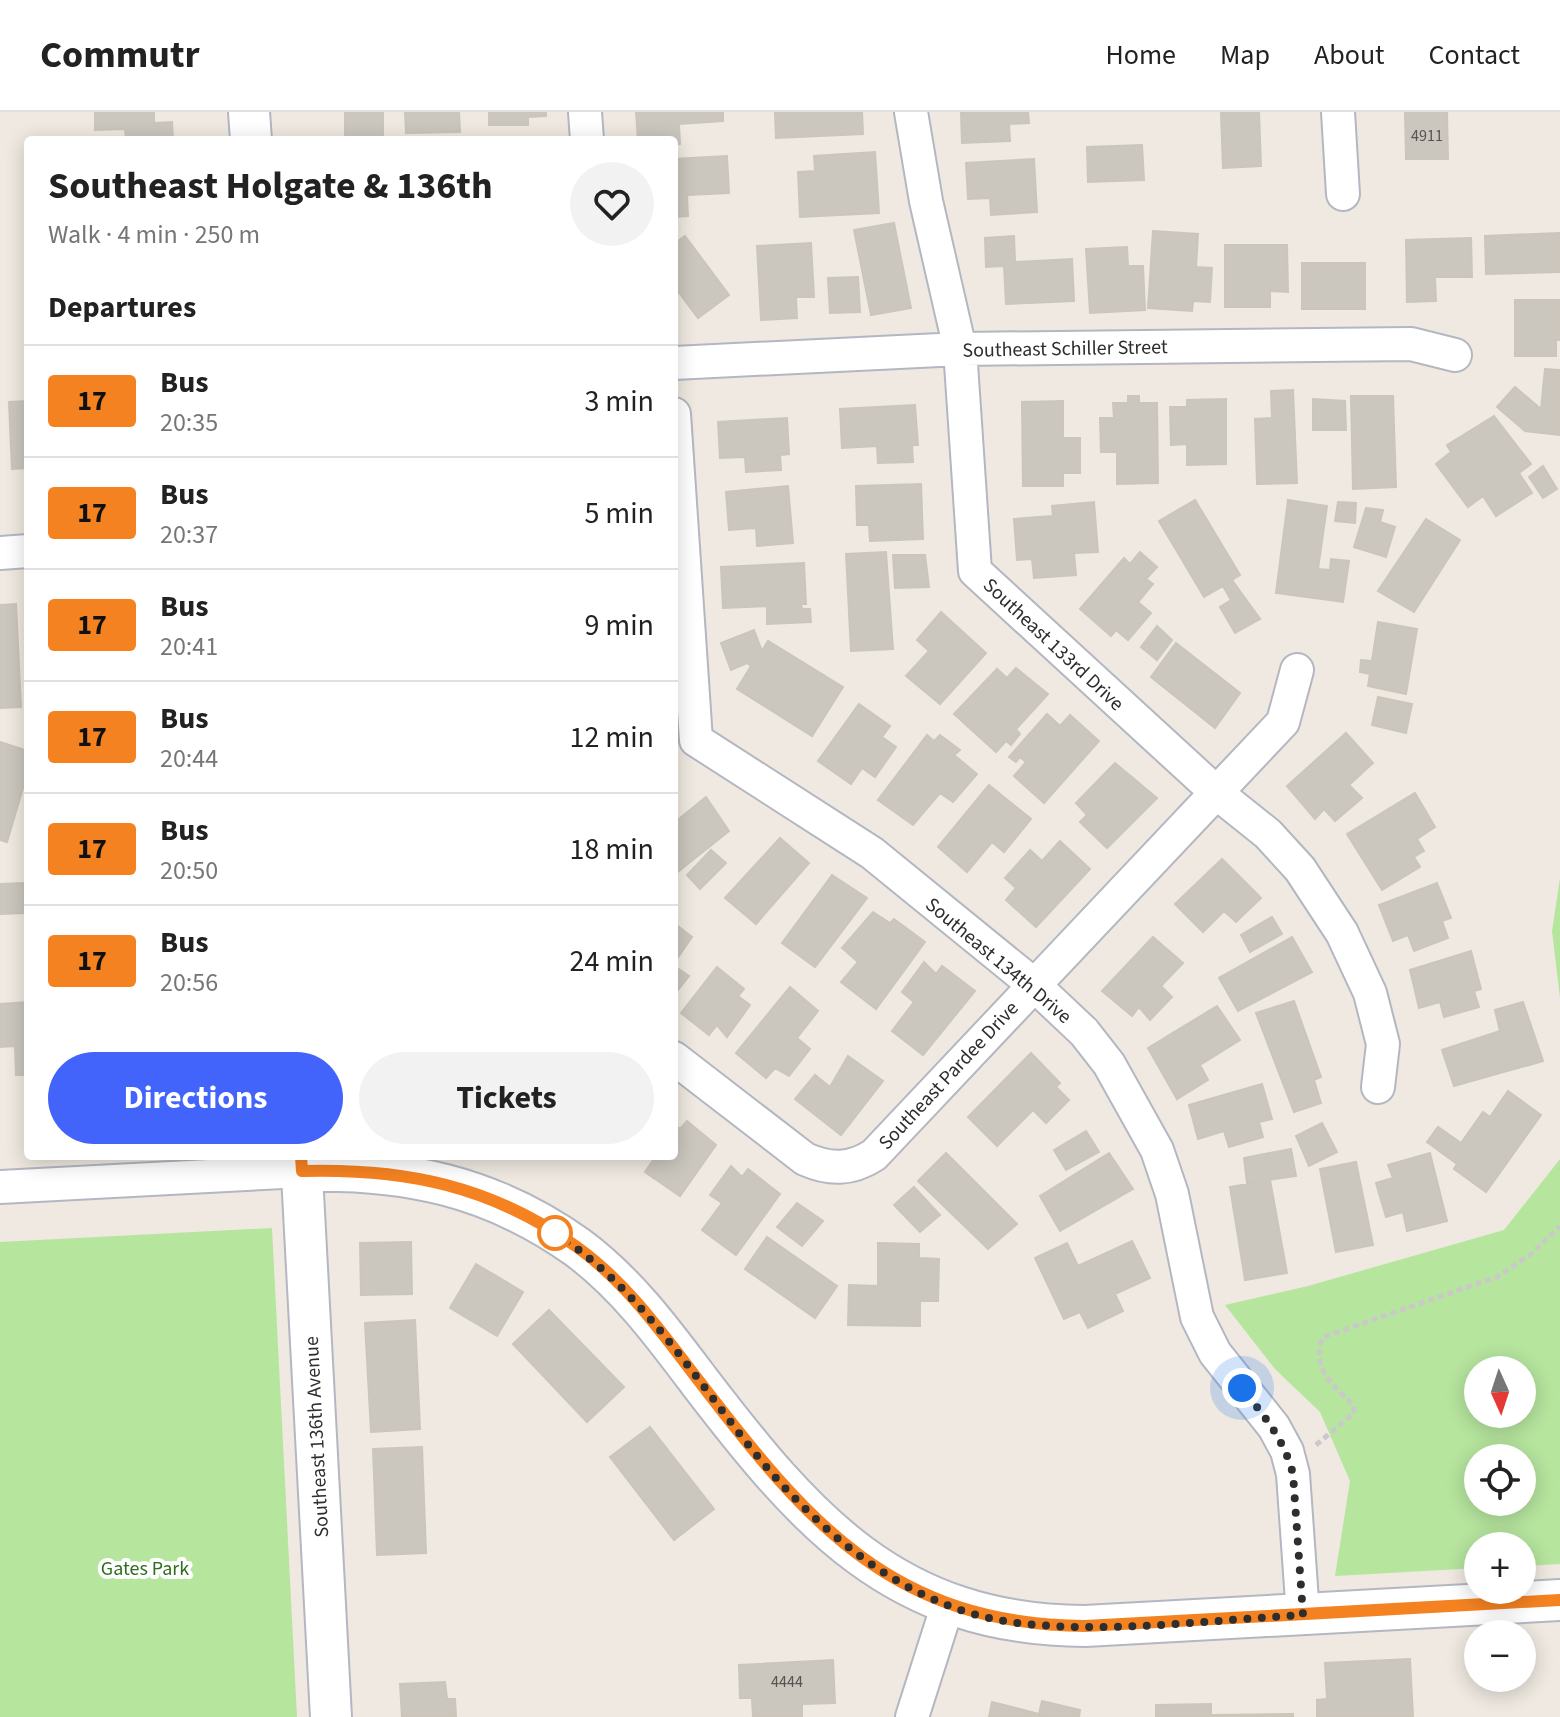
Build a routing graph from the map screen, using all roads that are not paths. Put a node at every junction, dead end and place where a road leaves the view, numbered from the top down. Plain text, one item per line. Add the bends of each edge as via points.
1 (249, 112) edge
2 (585, 112) edge
3 (911, 112) edge
4 (1338, 112) edge
5 (251, 136) edge
6 (587, 136) edge
7 (1343, 194) dead end
8 (960, 349) junction
9 (1455, 355) dead end
10 (678, 363) edge
11 (678, 536) edge
12 (24, 551) edge
13 (0, 553) edge
14 (1297, 670) dead end
15 (685, 750) edge
16 (1218, 794) junction
17 (1033, 984) junction
18 (678, 1061) edge
19 (1378, 1087) dead end
20 (302, 1163) edge
21 (0, 1187) edge
22 (1560, 1600) edge
23 (948, 1604) junction
24 (1303, 1615) junction
25 (331, 1717) edge
26 (912, 1717) edge

1 - 5 street
2 - 6 street
3 - 8 street, Southeast 133rd Drive
4 - 7 street
8 - 9 street, Southeast Schiller Street via 1411,344
8 - 10 street, Southeast Schiller Street
8 - 16 street, Southeast 133rd Drive via 975,571
11 - 15 street, Southeast 134th Drive
12 - 13 street
14 - 16 street, Southeast Pardee Drive via 1283,722
15 - 17 street, Southeast 134th Drive via 872,853
16 - 17 street, Southeast Pardee Drive
16 - 19 street, Southeast 133rd Drive via 1268,834 1300,869 1342,933 1370,993 1383,1044
17 - 18 street, Southeast Pardee Drive via 874,1155 851,1167 805,1159
17 - 24 street, Southeast 134th Drive via 1084,1032 1132,1102 1172,1194 1197,1317 1215,1353 1274,1427 1288,1453
20 - 21 street
20 - 23 street via 404,1174 453,1186 509,1207 578,1248 650,1316 758,1458 808,1514 880,1570
20 - 25 street, Southeast 136th Avenue
22 - 24 street
23 - 24 street via 1014,1623 1052,1626
23 - 26 street

